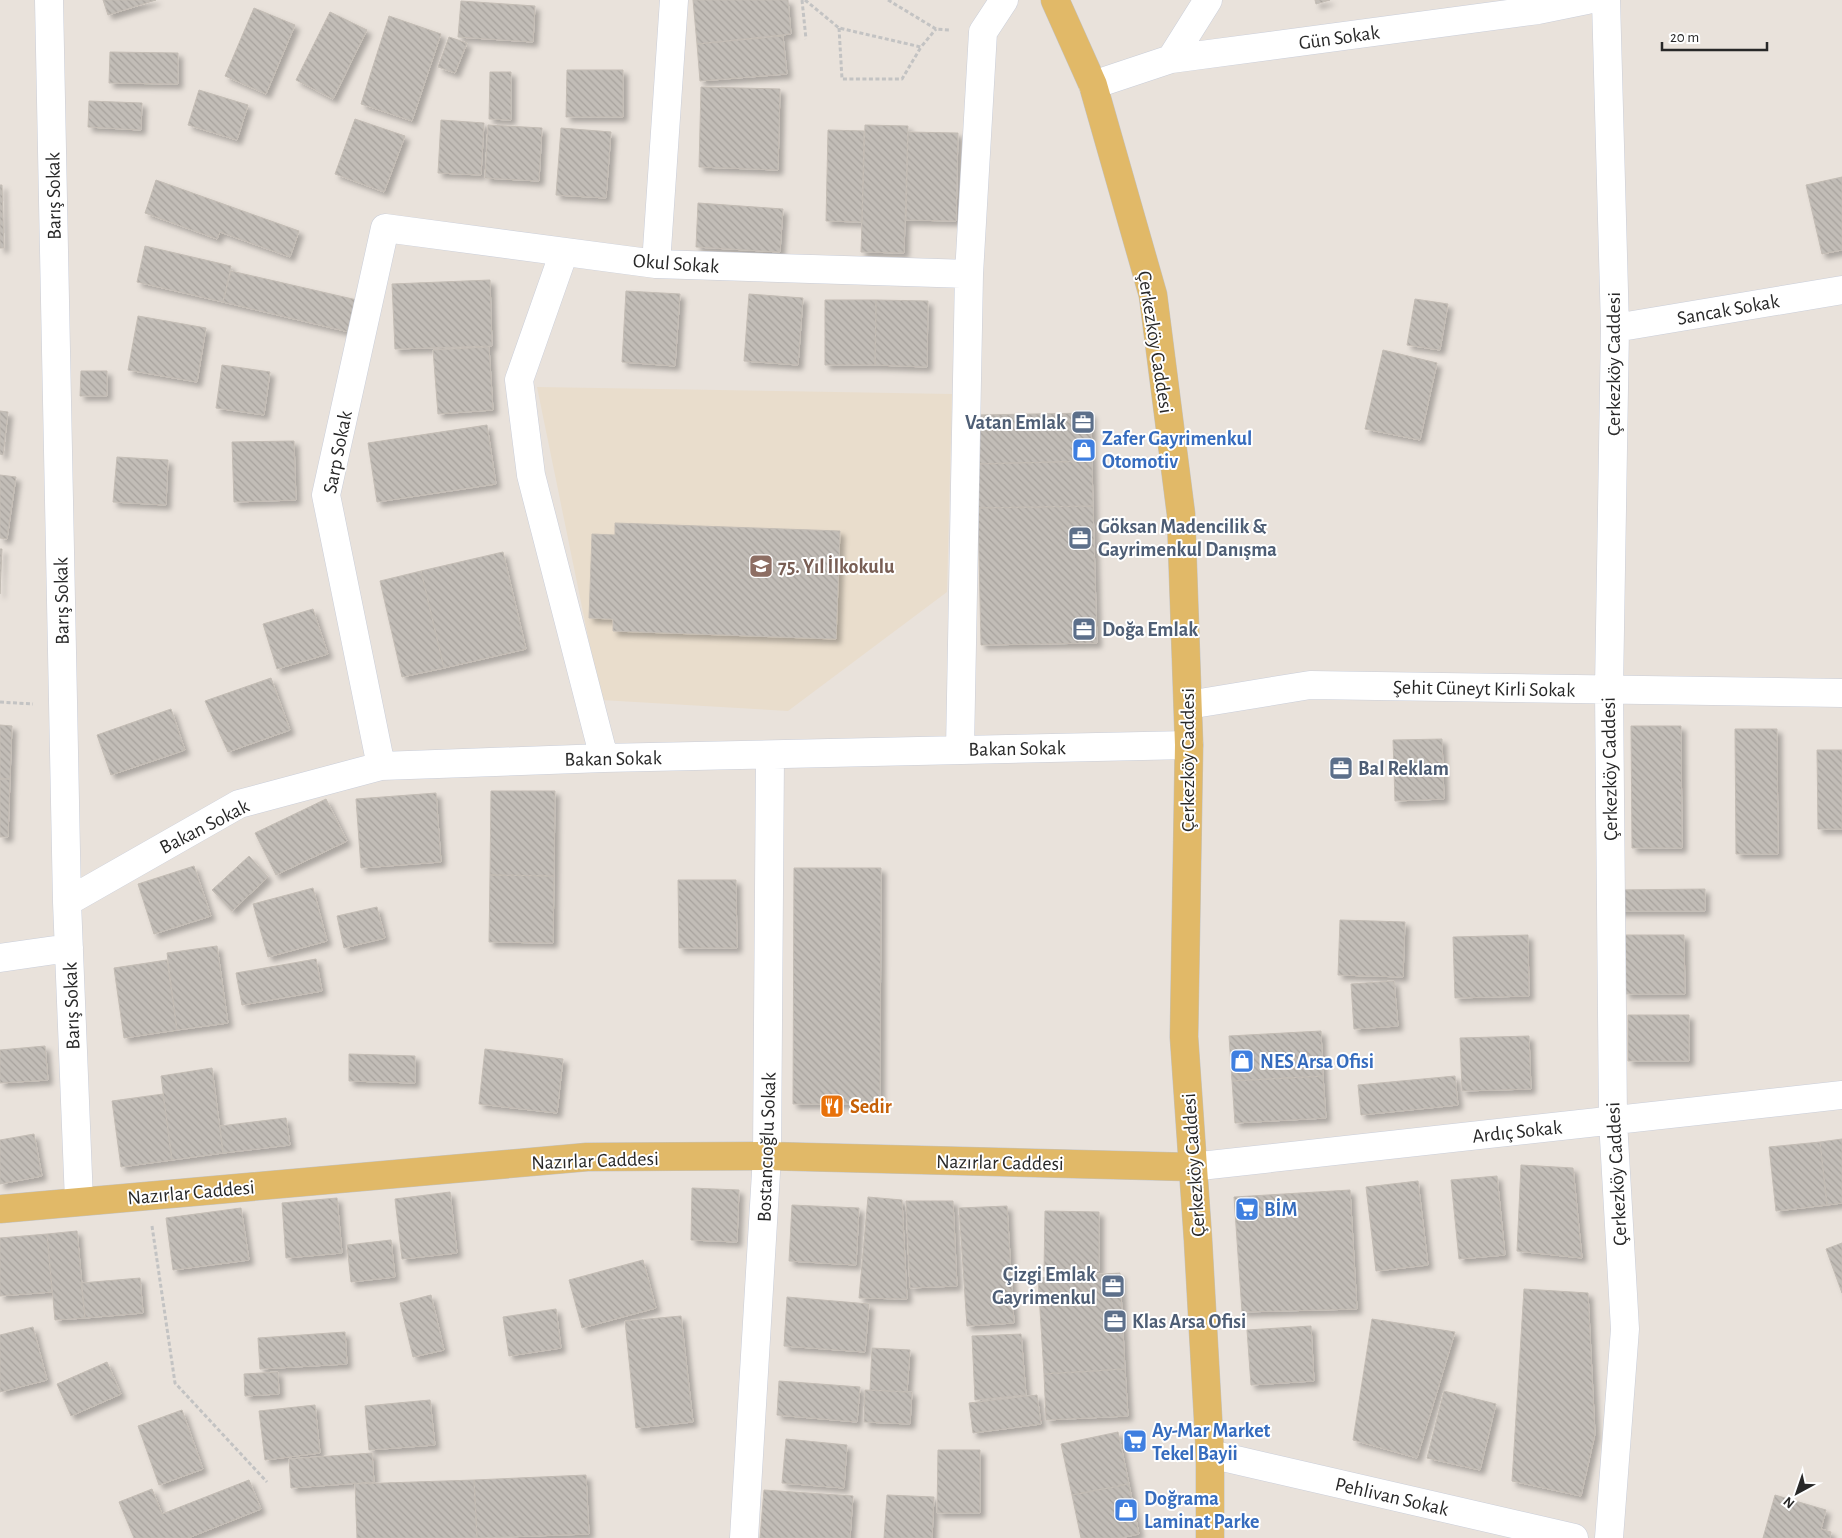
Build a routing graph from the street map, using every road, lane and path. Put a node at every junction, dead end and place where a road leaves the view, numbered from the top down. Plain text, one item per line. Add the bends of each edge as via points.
1 (49, 0) edge
2 (674, 0) edge
3 (804, 0) edge
4 (888, 0) edge
5 (1004, 0) edge
6 (1055, 0) edge
7 (1208, 0) edge
8 (1587, 0) edge
9 (1606, 0) edge
10 (839, 28) junction
11 (936, 29) junction
12 (984, 32) junction
13 (806, 38) dead end
14 (920, 47) junction
15 (1171, 59) junction
16 (1093, 85) junction
17 (385, 228) joint
18 (564, 252) junction
19 (656, 264) junction
20 (968, 274) junction
21 (1842, 290) edge
22 (1615, 328) junction
23 (1609, 690) junction
24 (1842, 693) edge
25 (1188, 705) junction
26 (1189, 745) junction
27 (960, 750) junction
28 (770, 756) junction
29 (604, 758) junction
30 (381, 766) junction
31 (67, 902) junction
32 (68, 948) junction
33 (0, 958) edge
34 (1842, 1095) edge
35 (1613, 1121) junction
36 (767, 1156) junction
37 (1191, 1167) junction
38 (148, 1196) junction
39 (80, 1201) junction
40 (0, 1209) edge
41 (1210, 1454) junction
42 (267, 1482) dead end
43 (744, 1538) edge
44 (1210, 1538) edge
45 (1574, 1538) edge
46 (1609, 1538) edge

1 - 31 street, Barış Sokak
2 - 19 street
3 - 10 path
3 - 13 path
4 - 11 path
5 - 12 street
6 - 16 main road, Çerkezköy Caddesi
7 - 15 street
8 - 15 street, Gün Sokak via 1538,10
9 - 22 street, Çerkezköy Caddesi
10 - 14 path
10 - 14 path via 842,78 902,79
11 - 12 path
11 - 14 path
12 - 20 street
15 - 16 street, Gün Sokak
16 - 25 main road, Çerkezköy Caddesi via 1152,295 1181,514
17 - 18 street, Okul Sokak
17 - 30 street, Sarp Sokak via 326,495
18 - 19 street, Okul Sokak
18 - 29 street via 519,380 531,475
19 - 20 street, Okul Sokak
20 - 27 street
21 - 22 street, Sancak Sokak
22 - 23 street, Çerkezköy Caddesi
23 - 24 street, Şehit Cüneyt Kirli Sokak
23 - 25 street, Şehit Cüneyt Kirli Sokak via 1310,685
23 - 35 street, Çerkezköy Caddesi
25 - 26 main road, Çerkezköy Caddesi
26 - 27 street, Bakan Sokak
26 - 37 main road, Çerkezköy Caddesi via 1184,1037
27 - 28 street, Bakan Sokak
28 - 29 street, Bakan Sokak
28 - 36 street, Bostancıoğlu Sokak
29 - 30 street, Bakan Sokak
30 - 31 street, Bakan Sokak via 238,804
31 - 32 street, Barış Sokak
32 - 33 street
32 - 39 street, Barış Sokak
34 - 35 street, Ardıç Sokak
35 - 37 street, Ardıç Sokak
35 - 46 street, Çerkezköy Caddesi via 1625,1329
36 - 37 main road, Nazırlar Caddesi
36 - 38 main road, Nazırlar Caddesi via 587,1157
36 - 43 street, Bostancıoğlu Sokak
37 - 41 main road, Çerkezköy Caddesi
38 - 39 main road, Nazırlar Caddesi
38 - 42 path via 175,1383
39 - 40 main road, Nazırlar Caddesi
41 - 44 main road, Çerkezköy Caddesi
41 - 45 street, Pehlivan Sokak

